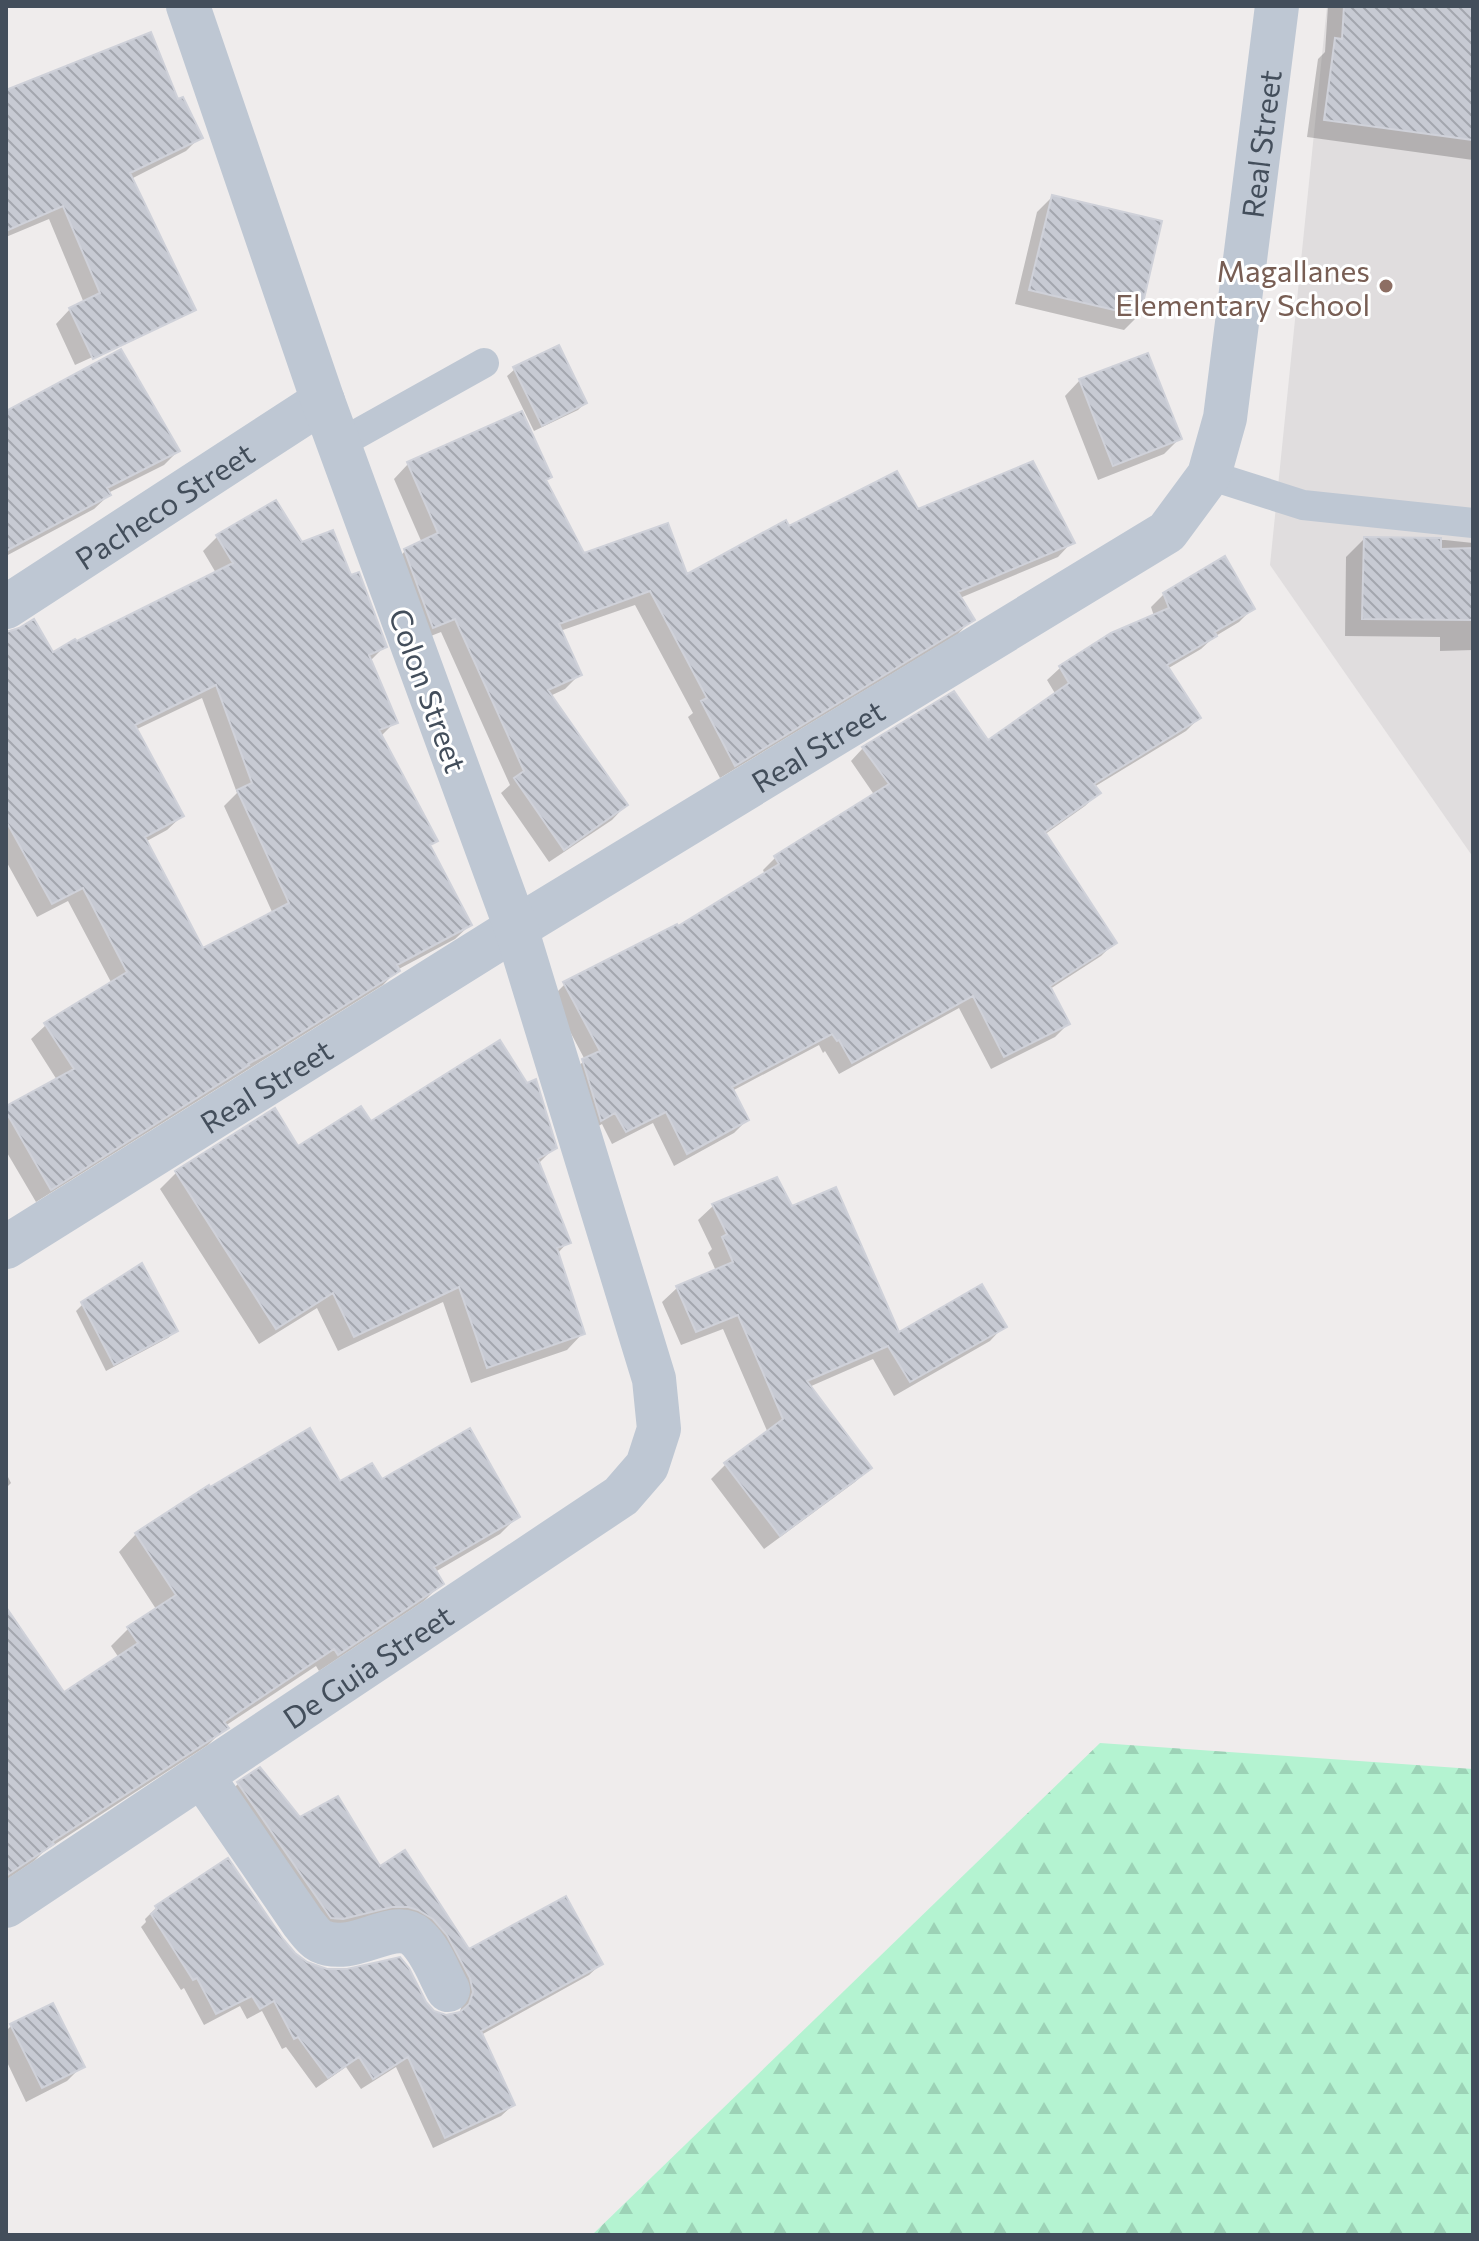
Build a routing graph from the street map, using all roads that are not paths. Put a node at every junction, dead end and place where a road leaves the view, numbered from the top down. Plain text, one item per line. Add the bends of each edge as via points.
1 (188, 6) edge
2 (1277, 6) edge
3 (484, 363) dead end
4 (323, 401) junction
5 (339, 444) junction
6 (1209, 475) junction
7 (1473, 523) edge
8 (6, 607) edge
9 (516, 928) junction
10 (6, 1247) edge
11 (654, 1379) joint
12 (202, 1776) junction
13 (6, 1906) edge
14 (448, 1990) dead end

1 - 4 street, Colon Street
2 - 6 street, Real Street via 1225,418
3 - 5 lane
4 - 5 street, Colon Street
4 - 8 street, Pacheco Street
5 - 9 street, Colon Street
6 - 7 lane via 1303,505
6 - 9 street, Real Street via 1167,532
9 - 10 street, Real Street
9 - 11 street, Colon Street
11 - 12 street, De Guia Street via 659,1429 647,1466 621,1496
12 - 13 street, De Guia Street
12 - 14 street via 318,1940 352,1945 391,1932 413,1934

